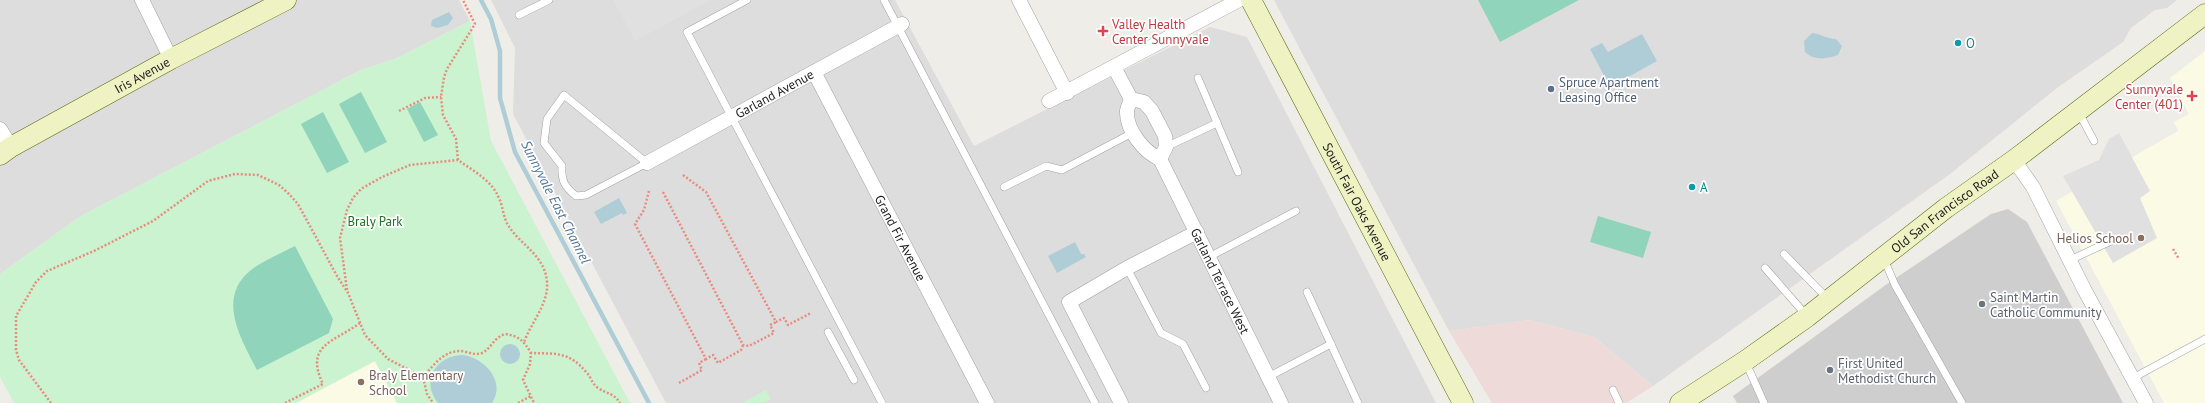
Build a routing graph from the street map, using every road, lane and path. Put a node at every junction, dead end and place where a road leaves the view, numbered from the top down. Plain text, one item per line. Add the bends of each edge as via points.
1 (142, 0) edge
2 (286, 0) edge
3 (463, 0) edge
4 (549, 0) edge
5 (747, 0) edge
6 (884, 0) edge
7 (1019, 0) edge
8 (1239, 0) edge
9 (1251, 0) edge
10 (2205, 14) edge
11 (519, 15) dead end
12 (900, 25) junction
13 (171, 59) junction
14 (1114, 67) junction
15 (814, 72) junction
16 (1198, 78) dead end
17 (1067, 92) junction
18 (441, 97) junction
19 (1131, 99) junction
20 (1049, 101) dead end
21 (398, 111) dead end
22 (2078, 111) junction
23 (732, 117) junction
24 (1217, 122) junction
25 (0, 130) edge
26 (1134, 132) junction
27 (2094, 141) dead end
28 (6, 151) edge
29 (1163, 153) junction
30 (458, 160) junction
31 (2014, 160) junction
32 (647, 163) junction
33 (1238, 172) dead end
34 (682, 175) dead end
35 (1004, 187) dead end
36 (649, 191) dead end
37 (663, 192) dead end
38 (1296, 211) dead end
39 (1197, 232) junction
40 (2110, 241) dead end
41 (2174, 249) dead end
42 (1784, 254) dead end
43 (1209, 257) junction
44 (1884, 259) junction
45 (2179, 259) dead end
46 (2070, 260) junction
47 (1127, 268) junction
48 (1765, 268) dead end
49 (1307, 292) dead end
50 (348, 293) junction
51 (1830, 300) junction
52 (811, 313) dead end
53 (1807, 317) junction
54 (776, 322) junction
55 (360, 323) junction
56 (828, 332) dead end
57 (2205, 339) edge
58 (524, 342) junction
59 (1331, 344) junction
60 (744, 345) junction
61 (531, 353) junction
62 (706, 359) junction
63 (1745, 362) junction
64 (423, 377) junction
65 (1268, 377) junction
66 (2133, 378) junction
67 (854, 380) dead end
68 (679, 383) dead end
69 (1206, 388) dead end
70 (1613, 390) dead end
71 (530, 396) junction
72 (51, 403) edge
73 (285, 403) edge
74 (433, 403) edge
75 (518, 403) edge
76 (534, 403) edge
77 (620, 403) edge
78 (882, 403) edge
79 (987, 403) edge
80 (1095, 403) edge
81 (1121, 403) edge
82 (1281, 403) edge
83 (1358, 403) edge
84 (1463, 403) edge
85 (1619, 403) edge
86 (1680, 403) edge
87 (1764, 403) edge
88 (1962, 403) edge
89 (2146, 403) edge

1 - 13 street
2 - 13 main road, Iris Avenue
3 - 18 path via 475,24 447,69
4 - 11 lane
5 - 23 lane via 687,32
6 - 12 lane
7 - 17 street
8 - 14 street
9 - 84 main road, South Fair Oaks Avenue
10 - 22 main road, Old San Francisco Road
12 - 15 street, Garland Avenue
12 - 80 lane
13 - 28 main road, Iris Avenue
14 - 17 street
14 - 19 street
15 - 23 street, Garland Avenue
15 - 79 street, Grand Fir Avenue
16 - 24 lane
17 - 20 street
18 - 21 path via 425,98
18 - 30 path via 444,115 456,139
19 - 26 street via 1127,111
19 - 29 street, Garland Terrace West via 1144,102 1152,111 1165,136
22 - 27 lane
22 - 31 main road, Old San Francisco Road
23 - 32 street, Garland Avenue
23 - 78 lane
24 - 29 lane
24 - 33 lane
25 - 28 street
26 - 29 street via 1150,155
26 - 35 lane via 1062,170 1046,166
29 - 39 street, Garland Terrace West
30 - 50 path via 410,166 382,177 361,189 353,198 340,238
30 - 58 path via 491,185 498,196 508,225 534,252 545,273 546,295
31 - 44 main road, Old San Francisco Road via 1946,208
31 - 46 street via 2033,187
32 - 32 lane via 586,195 576,196 567,188 561,178 562,166 544,143 547,119 564,95
34 - 54 path via 706,192
36 - 62 path via 644,210 635,224
37 - 60 path
38 - 43 lane
39 - 43 street, Garland Terrace West
39 - 47 street
40 - 46 lane
41 - 45 path
42 - 51 lane
43 - 65 street, Garland Terrace West
44 - 51 main road, Old San Francisco Road
44 - 88 lane via 1895,285
46 - 66 street
47 - 69 lane via 1161,333 1182,344
47 - 81 street via 1069,302
48 - 53 lane
49 - 59 lane
50 - 55 path
50 - 72 path via 298,204 289,194 279,185 258,175 221,176 208,181 153,221 47,271 36,282 16,316 16,350 19,360
51 - 53 main road, Old San Francisco Road
52 - 54 path via 788,325 784,318
53 - 63 main road, Old San Francisco Road
54 - 60 path via 770,325 774,333 749,346
55 - 64 path via 365,336 388,359
55 - 73 path via 324,346 317,354 316,365 323,384
56 - 67 lane
57 - 66 lane
58 - 61 path
58 - 64 path via 513,335 505,334 494,340 483,353 460,351 448,354 439,359
59 - 65 lane
59 - 83 lane
60 - 62 path via 741,350 718,363 713,355
61 - 71 path via 530,364 523,380
61 - 77 path via 566,356 580,364 598,388 611,392
62 - 68 path via 698,363 702,370
63 - 86 main road, Old San Francisco Road
63 - 87 lane
64 - 74 path via 427,394
65 - 82 street, Garland Terrace West
66 - 89 street
70 - 85 lane
71 - 75 path
71 - 76 path

